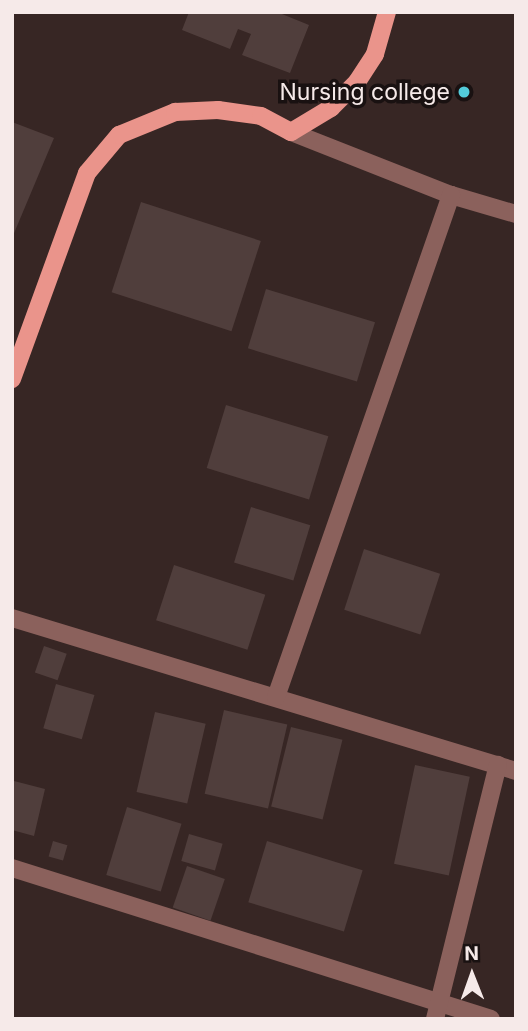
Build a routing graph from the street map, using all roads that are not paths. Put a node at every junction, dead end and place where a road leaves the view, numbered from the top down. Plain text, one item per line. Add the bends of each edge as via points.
1 (387, 12) edge
2 (291, 132) junction
3 (451, 195) junction
4 (516, 214) edge
5 (12, 379) edge
6 (12, 618) edge
7 (276, 697) junction
8 (507, 768) edge
9 (12, 868) edge
10 (437, 1010) edge
11 (491, 1019) edge

1 - 2 main road via 375,54 357,82 331,108
2 - 3 street
2 - 5 main road via 261,116 218,110 175,112 119,135 88,173
3 - 4 street
3 - 7 street
6 - 7 street
7 - 8 street
8 - 10 street
9 - 10 street
10 - 11 street

